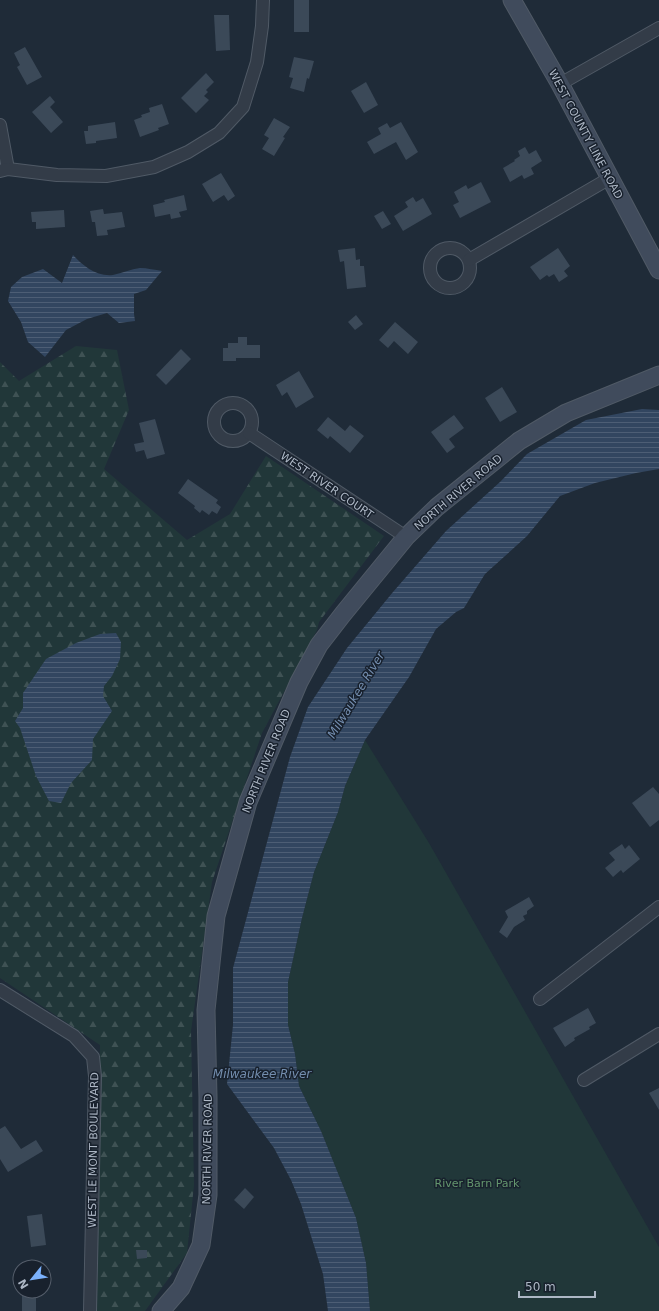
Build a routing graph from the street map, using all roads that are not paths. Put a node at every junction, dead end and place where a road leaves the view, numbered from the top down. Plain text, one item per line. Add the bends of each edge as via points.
1 (263, 0) edge
2 (512, 0) edge
3 (659, 28) edge
4 (560, 84) junction
5 (0, 125) edge
6 (4, 170) edge
7 (610, 178) junction
8 (469, 260) dead end
9 (659, 270) edge
10 (659, 375) edge
11 (249, 433) dead end
12 (406, 537) junction
13 (659, 907) edge
14 (0, 990) edge
15 (540, 999) dead end
16 (659, 1034) edge
17 (584, 1080) dead end
18 (90, 1311) edge
19 (161, 1311) edge

1 - 6 street via 257,62 243,107 219,133 188,152 154,167 106,176
2 - 4 street, WEST COUNTY LINE ROAD
3 - 4 street
4 - 7 street, WEST COUNTY LINE ROAD
5 - 6 street
7 - 8 street
7 - 9 street, WEST COUNTY LINE ROAD
10 - 12 street, NORTH RIVER ROAD via 566,413 519,441 437,507
11 - 12 street, WEST RIVER COURT
12 - 19 street, NORTH RIVER ROAD via 319,645 298,682 248,802 216,916 206,1010 208,1195 201,1245 181,1288
13 - 15 street
14 - 18 street, WEST LE MONT BOULEVARD via 74,1036 93,1057 95,1076
16 - 17 street

